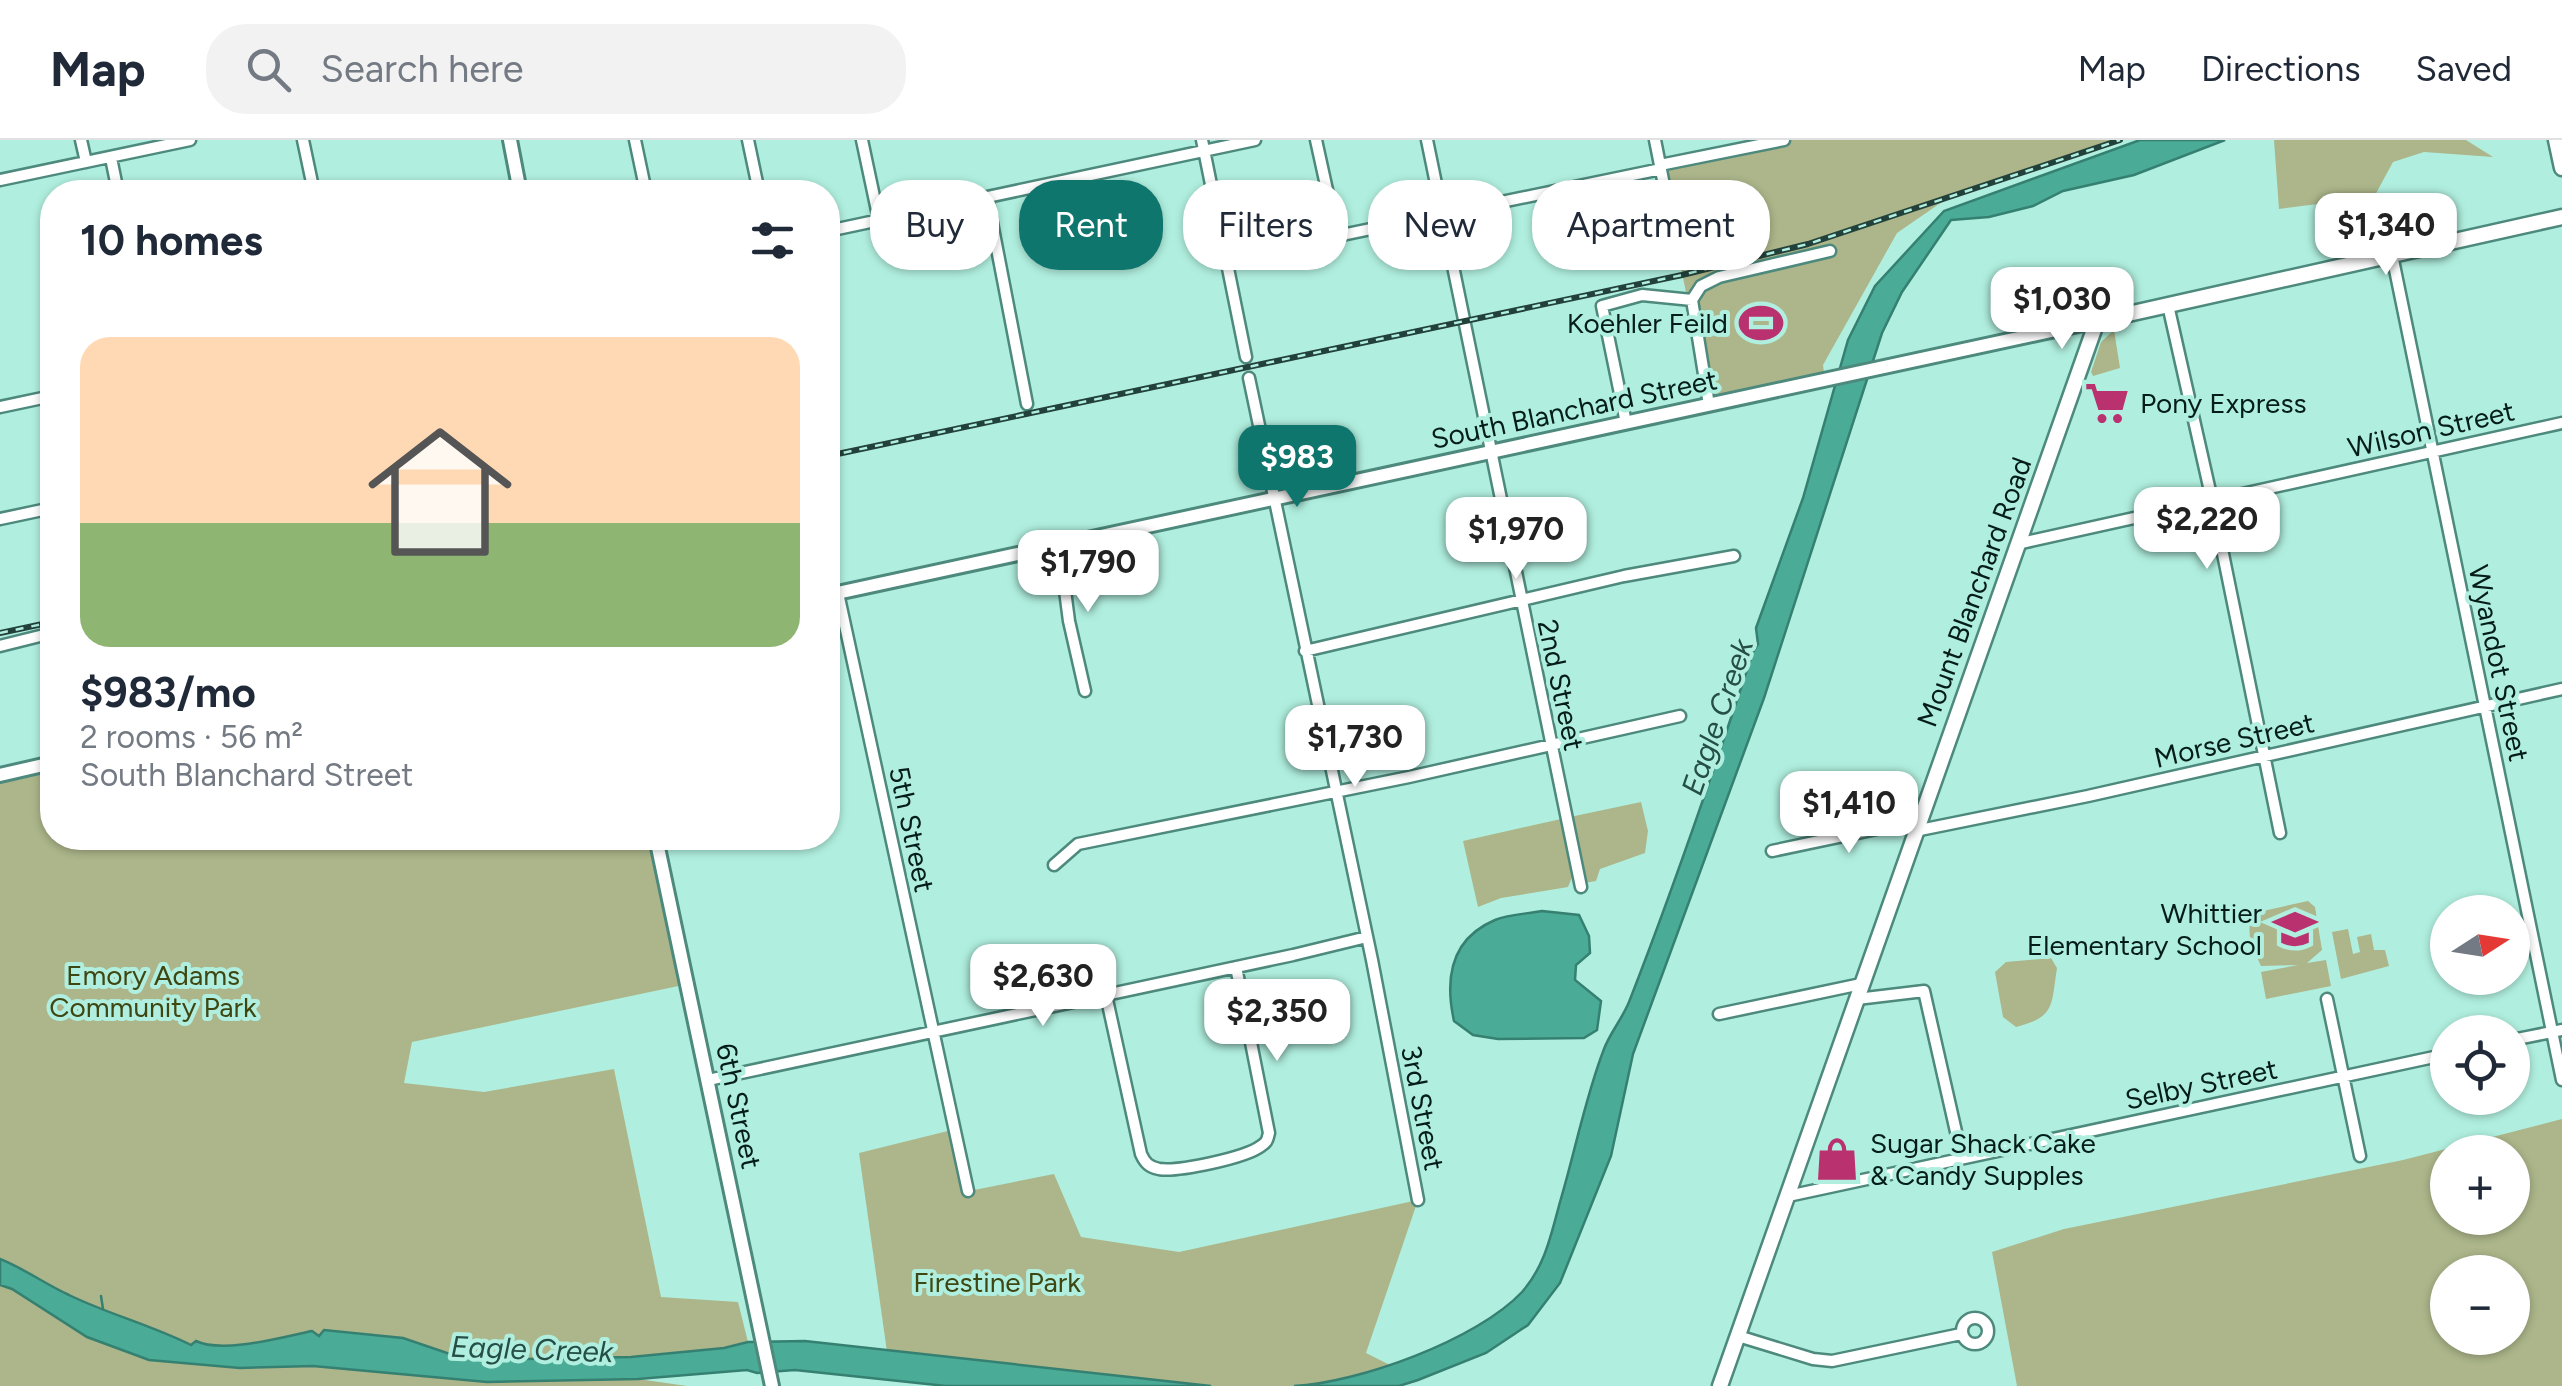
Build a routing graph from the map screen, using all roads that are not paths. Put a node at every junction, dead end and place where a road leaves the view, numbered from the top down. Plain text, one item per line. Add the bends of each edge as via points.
1 (81, 140) edge
2 (190, 140) edge
3 (304, 140) edge
4 (510, 140) edge
5 (635, 140) edge
6 (748, 140) edge
7 (862, 140) edge
8 (1255, 140) edge
9 (1316, 140) edge
10 (1427, 140) edge
11 (1655, 140) edge
12 (1784, 140) edge
13 (2556, 140) edge
14 (1203, 146) edge
15 (111, 158) junction
16 (86, 162) junction
17 (1660, 167) junction
18 (2562, 168) edge
19 (0, 180) edge
20 (116, 180) edge
21 (312, 180) edge
22 (518, 180) edge
23 (643, 180) edge
24 (756, 180) edge
25 (871, 180) edge
26 (1210, 180) edge
27 (1324, 180) edge
28 (1435, 180) edge
29 (1663, 180) edge
30 (999, 194) edge
31 (1512, 199) edge
32 (2562, 216) edge
33 (870, 222) edge
34 (840, 228) edge
35 (1830, 250) dead end
36 (2392, 254) junction
37 (999, 263) edge
38 (1228, 270) edge
39 (1453, 270) edge
40 (1692, 300) junction
41 (2168, 306) junction
42 (2097, 321) junction
43 (1246, 357) dead end
44 (1249, 378) dead end
45 (40, 399) edge
46 (1027, 404) dead end
47 (1709, 405) junction
48 (0, 408) edge
49 (1626, 423) junction
50 (2562, 423) edge
51 (2432, 451) junction
52 (1490, 453) junction
53 (1275, 499) junction
54 (2212, 500) junction
55 (40, 511) edge
56 (0, 519) edge
57 (2017, 544) junction
58 (1059, 545) junction
59 (1734, 556) dead end
60 (840, 592) edge
61 (1520, 602) junction
62 (840, 625) edge
63 (40, 636) edge
64 (0, 646) edge
65 (1306, 650) junction
66 (2562, 689) edge
67 (1085, 691) dead end
68 (2486, 706) junction
69 (1680, 716) dead end
70 (1550, 744) junction
71 (2266, 756) junction
72 (40, 766) edge
73 (0, 775) edge
74 (1335, 792) junction
75 (1917, 826) junction
76 (2280, 833) dead end
77 (659, 850) edge
78 (1772, 851) dead end
79 (1054, 865) dead end
80 (1581, 887) dead end
81 (1366, 936) junction
82 (1236, 967) junction
83 (1862, 984) junction
84 (1106, 995) junction
85 (1857, 999) junction
86 (2327, 999) dead end
87 (1720, 1014) dead end
88 (2557, 1031) edge
89 (933, 1032) junction
90 (2530, 1036) edge
91 (2430, 1058) edge
92 (2344, 1076) junction
93 (708, 1080) junction
94 (2562, 1080) edge
95 (2360, 1156) dead end
96 (1962, 1158) junction
97 (968, 1191) dead end
98 (1788, 1196) junction
99 (1418, 1200) dead end
100 (1962, 1334) dead end
101 (1738, 1336) junction
102 (771, 1383) edge
103 (1720, 1386) edge

1 - 16 street
2 - 15 street
3 - 21 street
4 - 22 street
5 - 23 street
6 - 24 street
7 - 25 street
8 - 14 street
9 - 27 street
10 - 28 street, 2nd Street
11 - 17 street
12 - 17 street
13 - 18 main road
14 - 26 street
14 - 30 street
15 - 16 street
15 - 20 street
16 - 19 street
17 - 29 street
17 - 31 street
32 - 36 main road
33 - 34 street
35 - 40 street via 1719,277
36 - 41 main road
36 - 51 street, Wyandot Street
37 - 46 street
38 - 43 street
39 - 52 street, 2nd Street
40 - 47 street
40 - 49 street via 1642,294 1602,306
41 - 42 main road
41 - 54 street
42 - 47 street, South Blanchard Street
42 - 57 main road, Mount Blanchard Road
44 - 53 street, 3rd Street
45 - 48 street
47 - 49 street, South Blanchard Street
49 - 52 street, South Blanchard Street
50 - 51 street, Wilson Street
51 - 54 street, Wilson Street
51 - 68 street, Wyandot Street
52 - 53 street, South Blanchard Street
52 - 61 street, 2nd Street
53 - 58 street, South Blanchard Street
53 - 65 street, 3rd Street
54 - 57 street, Wilson Street
54 - 71 street
55 - 56 street
57 - 75 main road, Mount Blanchard Road
58 - 60 street, South Blanchard Street
58 - 67 street
59 - 61 street
61 - 65 street
61 - 70 street, 2nd Street
62 - 89 street, 5th Street
63 - 64 street
65 - 74 street, 3rd Street
66 - 68 street, Morse Street
68 - 71 street, Morse Street
68 - 88 street, Wyandot Street
69 - 70 street
70 - 74 street
70 - 80 street, 2nd Street
71 - 75 street, Morse Street
71 - 76 street
72 - 73 street
74 - 79 street via 1078,844
74 - 81 street, 3rd Street
75 - 78 street, Morse Street
75 - 83 main road, Mount Blanchard Road
77 - 93 street, 6th Street
81 - 82 street
81 - 99 street, 3rd Street
82 - 84 street
82 - 84 street via 1269,1125 1261,1146 1236,1156 1173,1169 1147,1164 1134,1132
83 - 85 main road, Mount Blanchard Road
83 - 87 street
84 - 89 street
85 - 96 street via 1924,990
85 - 98 main road, Mount Blanchard Road
86 - 92 street
88 - 90 street
88 - 94 street, Wyandot Street
89 - 93 street
89 - 97 street, 5th Street
91 - 92 street, Selby Street
92 - 95 street
92 - 96 street, Selby Street
93 - 102 street, 6th Street
96 - 98 street, Selby Street
98 - 101 main road, Mount Blanchard Road
100 - 101 street via 1832,1361
101 - 103 main road, Mount Blanchard Road

